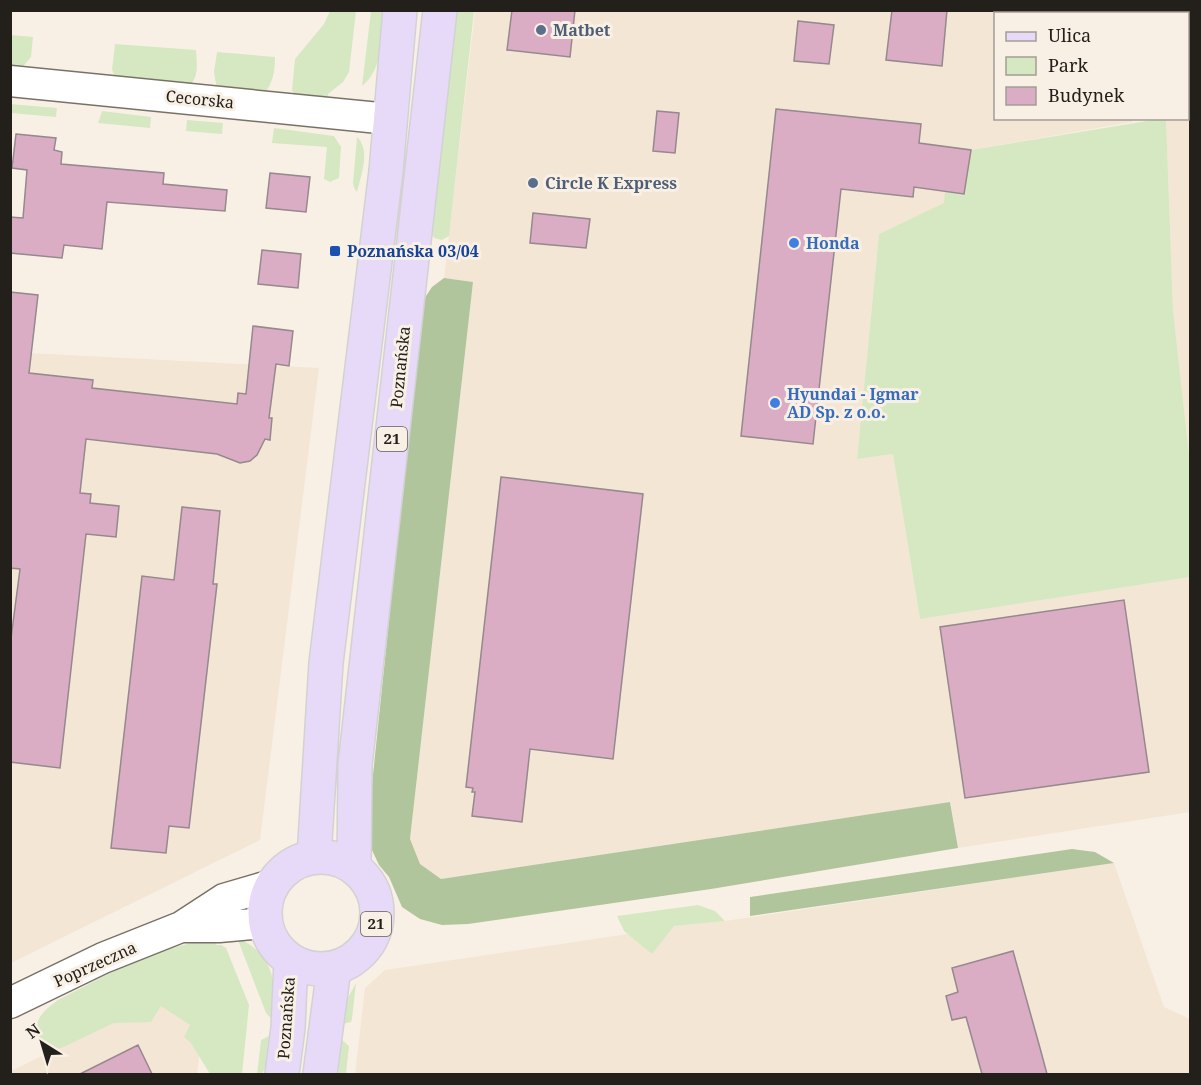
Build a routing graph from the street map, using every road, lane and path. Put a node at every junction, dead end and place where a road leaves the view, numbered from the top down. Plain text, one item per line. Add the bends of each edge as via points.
1 (400, 10) edge
2 (440, 10) edge
3 (10, 81) edge
4 (389, 119) junction
5 (314, 857) junction
6 (354, 867) junction
7 (272, 885) junction
8 (265, 923) junction
9 (181, 927) junction
10 (291, 961) junction
11 (334, 968) junction
12 (10, 1003) edge
13 (282, 1074) edge
14 (320, 1074) edge

1 - 4 main road, 21
2 - 6 main road, Poznańska / 21 via 355,765
3 - 4 street, Cecorska
4 - 5 main road, 21 via 386,171 327,653
5 - 6 main road via 335,858
5 - 7 main road via 283,871
6 - 11 main road, 21 via 374,894 375,928 367,946 352,960
7 - 8 main road via 265,903
7 - 9 street, Poprzeczna via 224,899
8 - 9 street, Poprzeczna
8 - 10 main road via 270,938
9 - 12 street, Poprzeczna via 103,958
10 - 11 main road via 312,969
10 - 13 main road, Poznańska
11 - 14 main road

